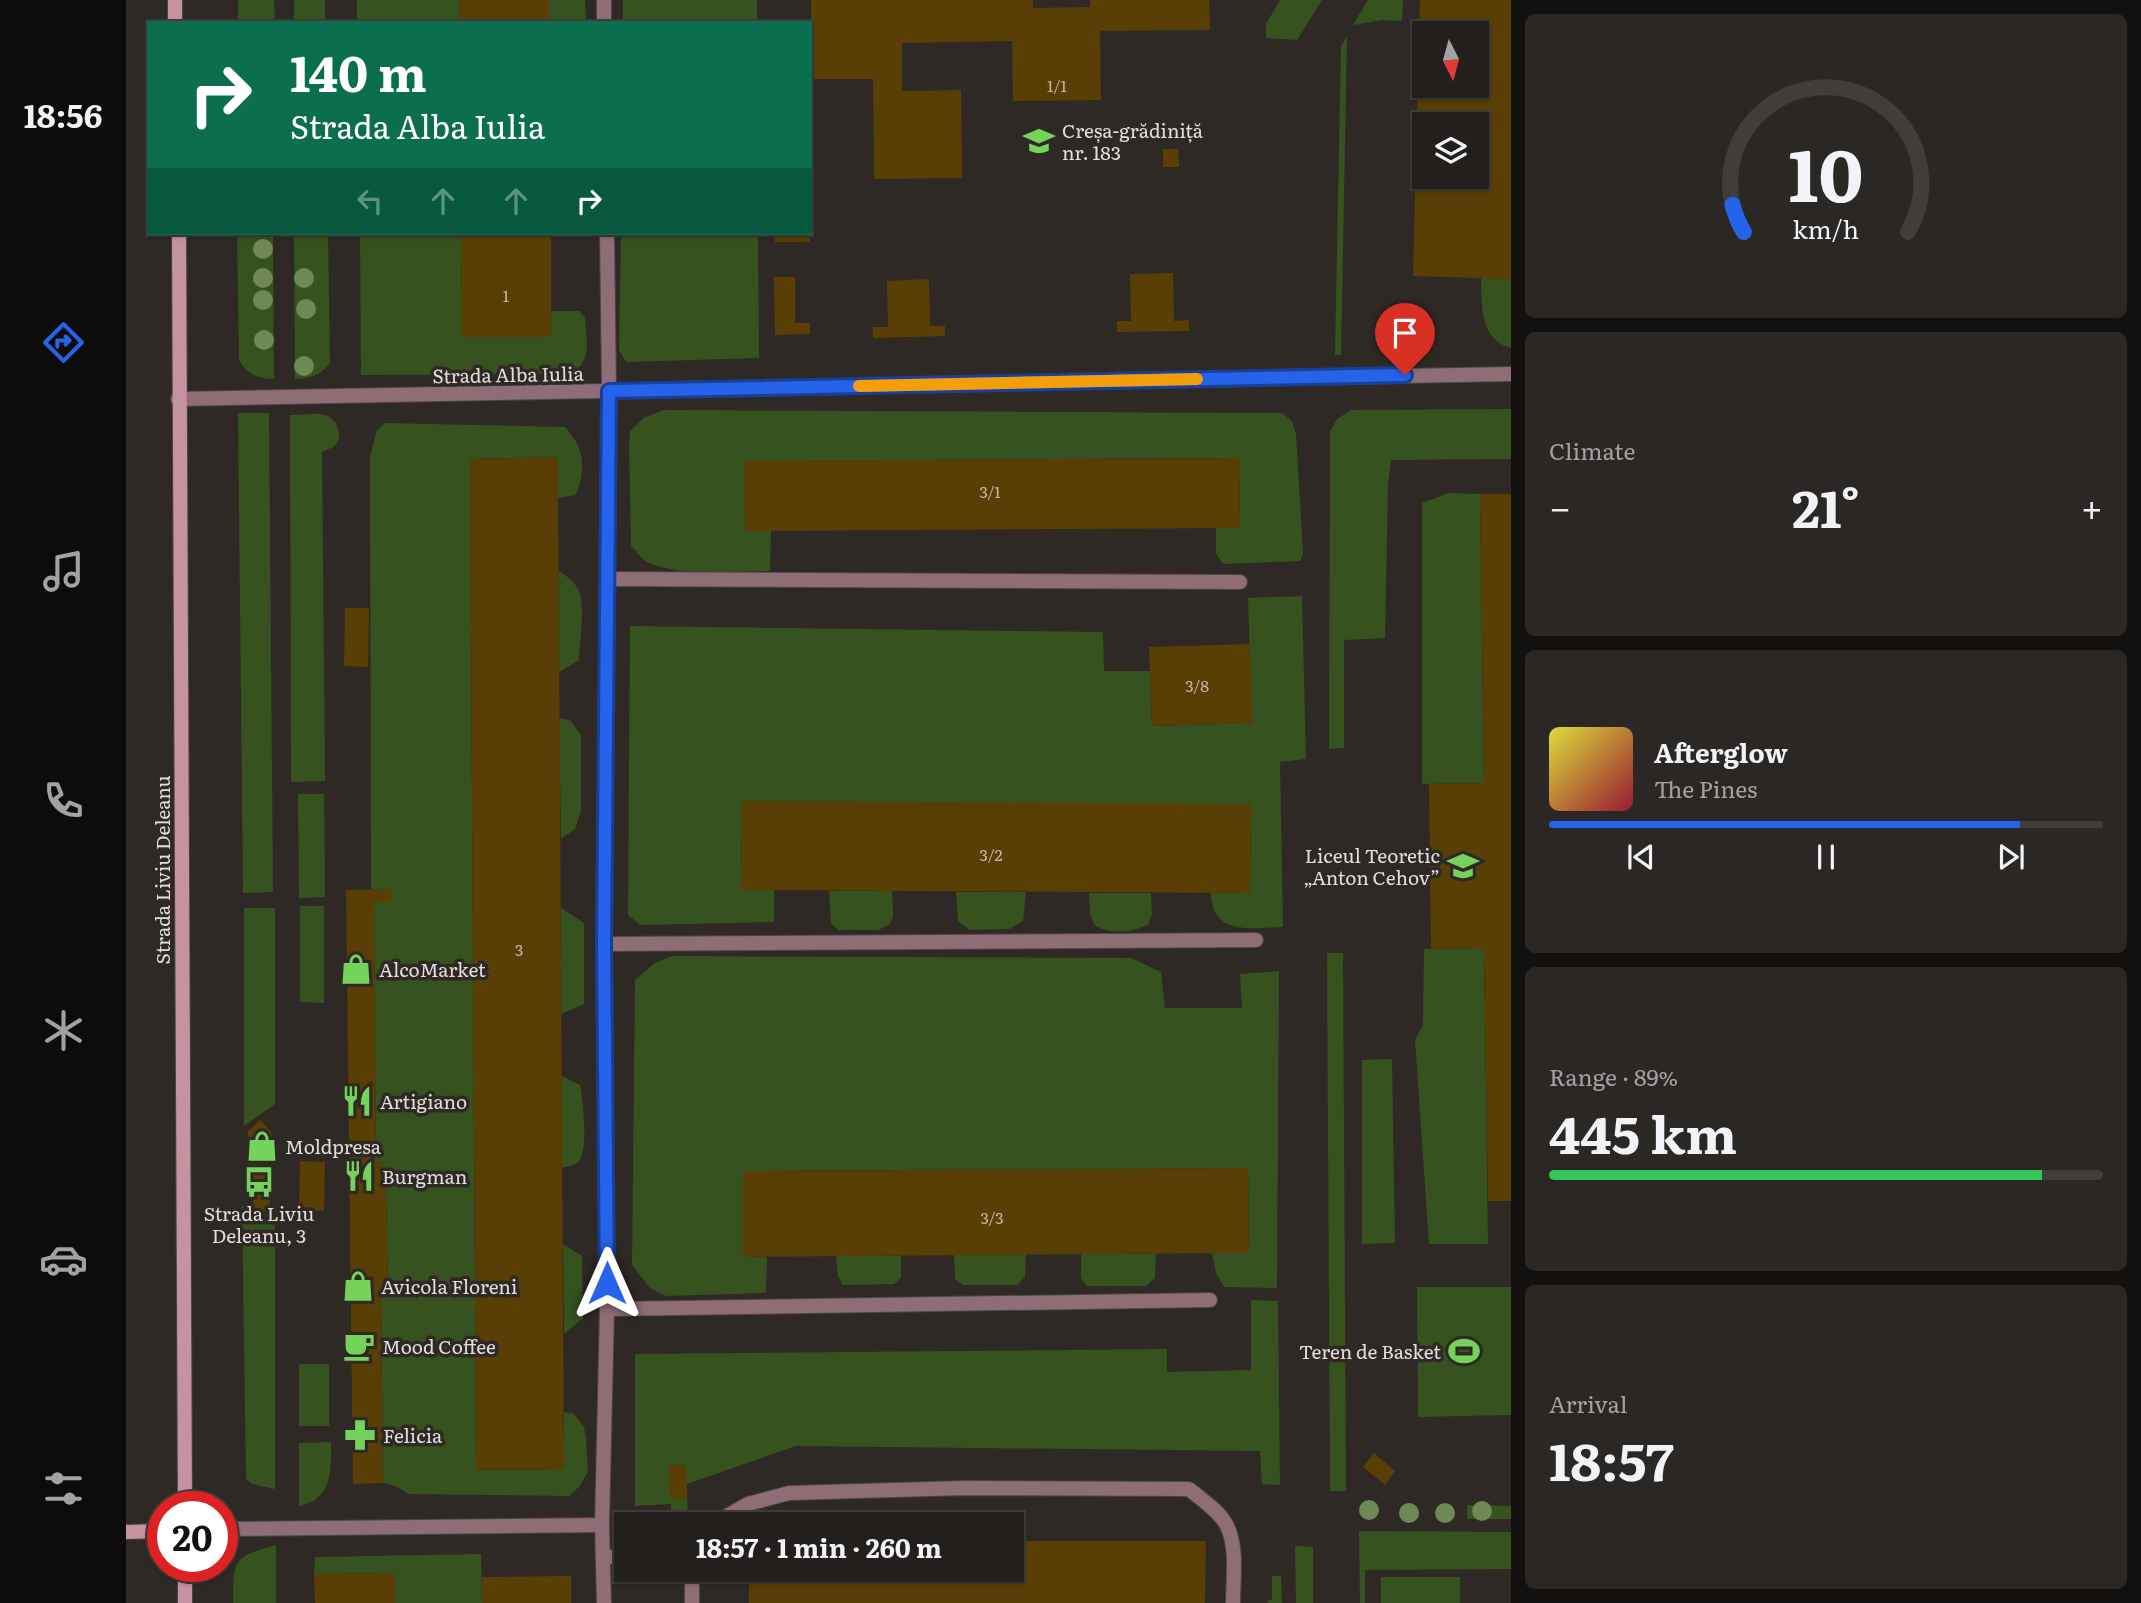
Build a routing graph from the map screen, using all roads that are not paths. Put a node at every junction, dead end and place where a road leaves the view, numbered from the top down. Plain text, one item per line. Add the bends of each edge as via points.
1 (175, 0) edge
2 (604, 0) edge
3 (176, 21) edge
4 (604, 21) edge
5 (179, 235) edge
6 (607, 235) edge
7 (1511, 374) edge
8 (609, 391) junction
9 (178, 399) junction
10 (607, 579) junction
11 (1240, 582) dead end
12 (1256, 940) dead end
13 (604, 944) junction
14 (1210, 1300) dead end
15 (607, 1309) junction
16 (184, 1491) edge
17 (734, 1512) edge
18 (603, 1525) junction
19 (238, 1529) edge
20 (147, 1531) edge
21 (126, 1532) edge
22 (603, 1557) junction
23 (614, 1557) edge
24 (185, 1582) edge
25 (692, 1582) edge
26 (185, 1603) edge
27 (604, 1603) edge
28 (692, 1603) edge
29 (1233, 1603) edge

1 - 3 main road
2 - 4 lane
5 - 9 main road, Strada Liviu Deleanu
6 - 8 lane
7 - 8 lane, Strada Alba Iulia
8 - 9 lane, Strada Alba Iulia
8 - 10 lane
9 - 16 main road, Strada Liviu Deleanu
10 - 11 lane
10 - 13 lane
12 - 13 lane
13 - 15 lane
14 - 15 lane
15 - 18 lane
17 - 29 lane via 789,1493 1189,1489 1226,1523 1232,1546
18 - 19 lane
18 - 22 lane
20 - 21 main road
22 - 23 lane
22 - 27 lane
24 - 26 main road
25 - 28 lane

